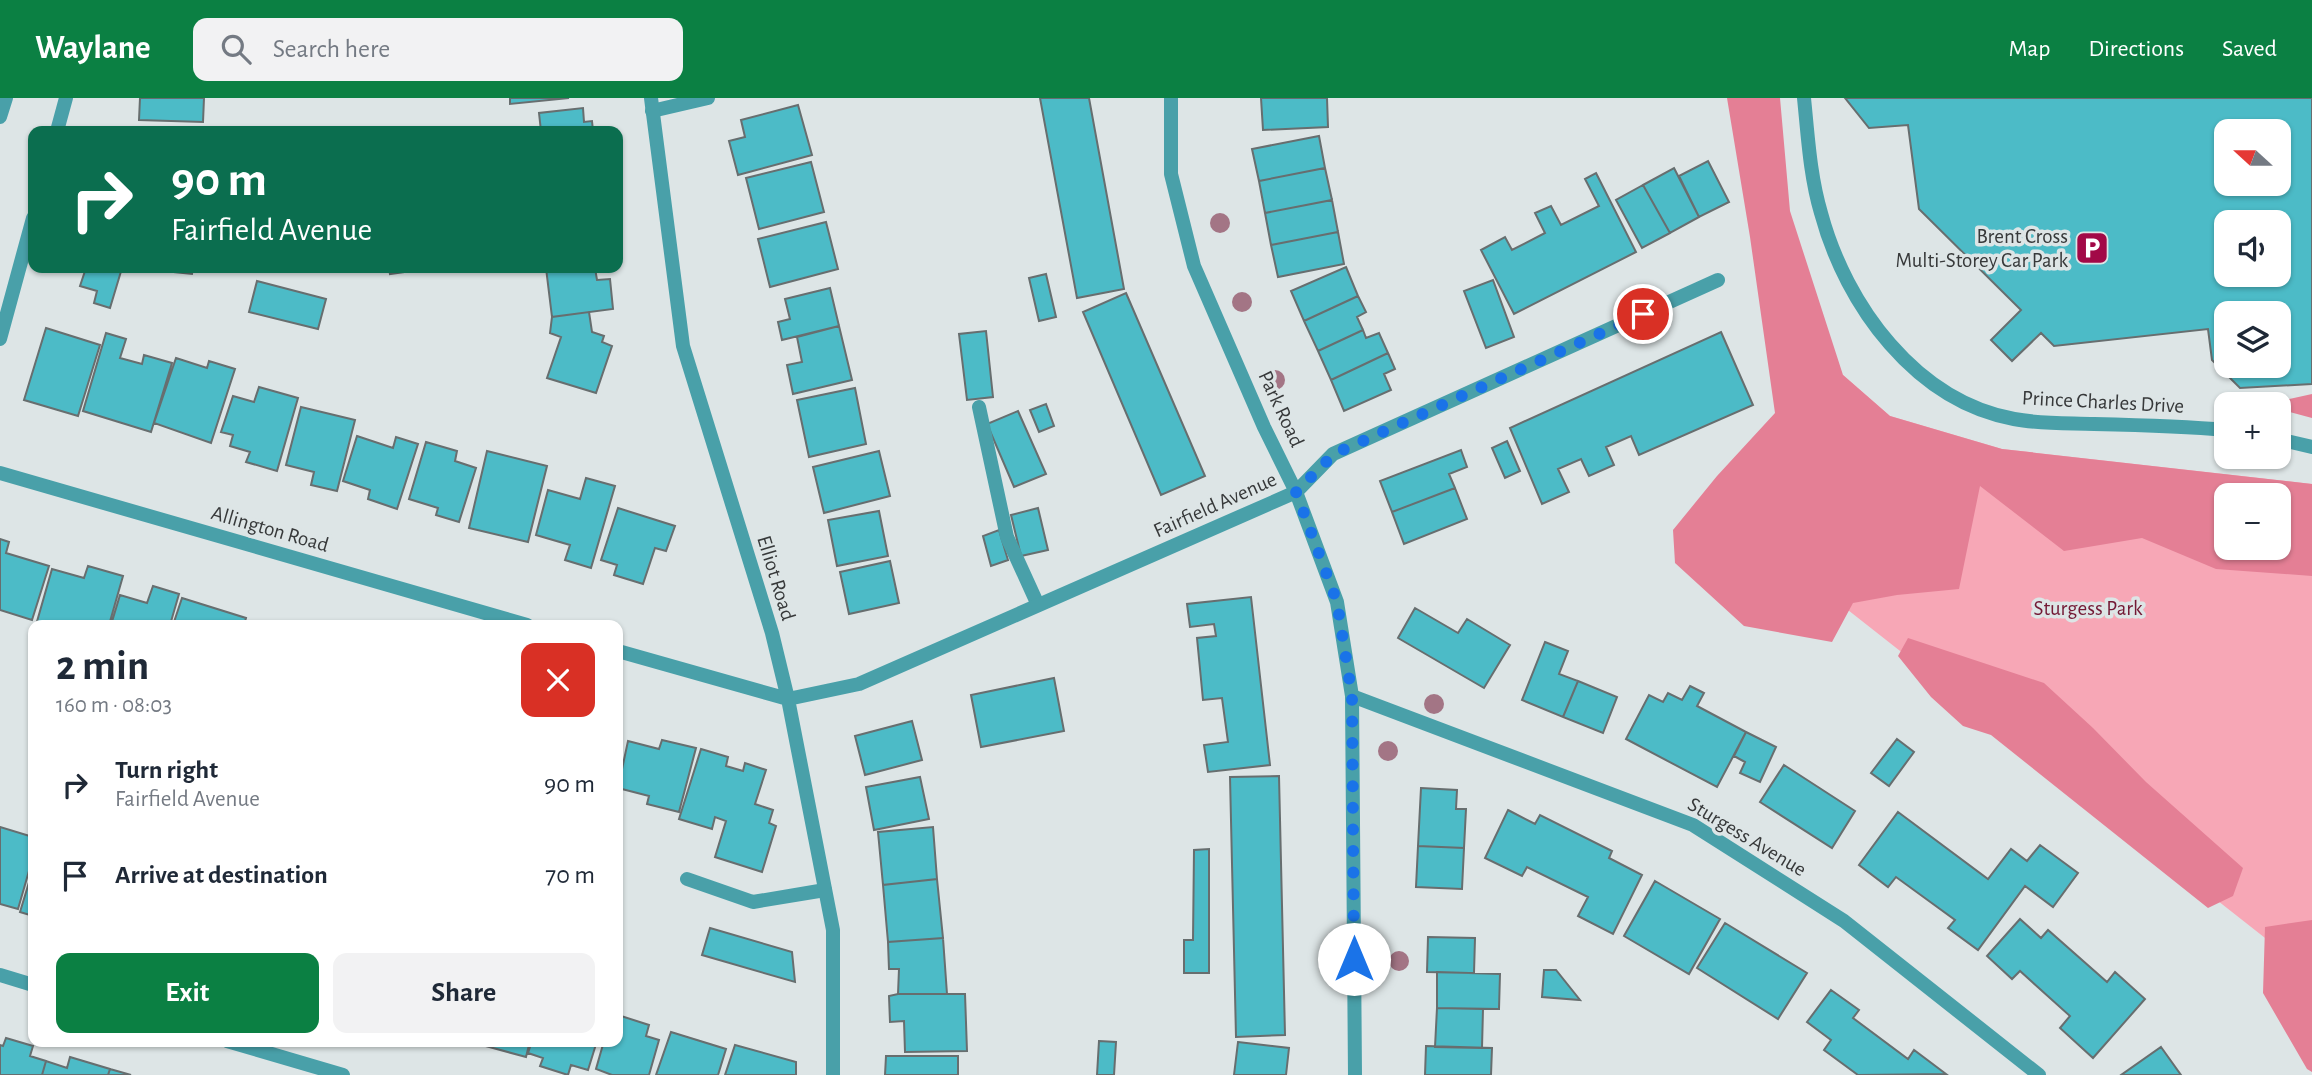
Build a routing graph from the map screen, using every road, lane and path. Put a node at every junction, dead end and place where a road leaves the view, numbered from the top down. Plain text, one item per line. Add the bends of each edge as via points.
1 (6, 98) edge
2 (66, 98) edge
3 (708, 98) edge
4 (1171, 98) edge
5 (1804, 98) edge
6 (652, 105) edge
7 (0, 117) edge
8 (58, 126) edge
9 (28, 236) edge
10 (1718, 280) dead end
11 (0, 339) edge
12 (979, 407) dead end
13 (2214, 429) edge
14 (2291, 442) edge
15 (2312, 447) edge
16 (0, 473) edge
17 (1296, 492) junction
18 (1038, 605) junction
19 (510, 620) edge
20 (623, 652) edge
21 (1352, 696) junction
22 (788, 699) junction
23 (687, 879) dead end
24 (825, 890) junction
25 (0, 975) edge
26 (28, 983) edge
27 (247, 1047) edge
28 (343, 1075) edge
29 (833, 1075) edge
30 (1355, 1075) edge
31 (2039, 1075) edge

1 - 7 street
2 - 8 street
3 - 6 street
4 - 17 street, Park Road via 1171,174 1194,266
5 - 13 street, Prince Charles Drive via 1812,174 1834,252 1874,322 1918,373 1963,402 2014,419
6 - 22 street, Elliot Road via 683,346
9 - 11 street
10 - 17 street, Fairfield Avenue via 1334,454
12 - 18 street via 1007,537
14 - 15 street
16 - 19 street, Allington Road
17 - 18 street, Fairfield Avenue
17 - 21 street, Park Road via 1337,602
18 - 22 street, Fairfield Avenue via 859,684
20 - 22 street
21 - 30 street, Park Road
21 - 31 street, Sturgess Avenue via 1693,825 1844,921
22 - 24 street, Elliot Road
23 - 24 street via 753,902
24 - 29 street, Elliot Road via 832,930
25 - 26 street
27 - 28 street

